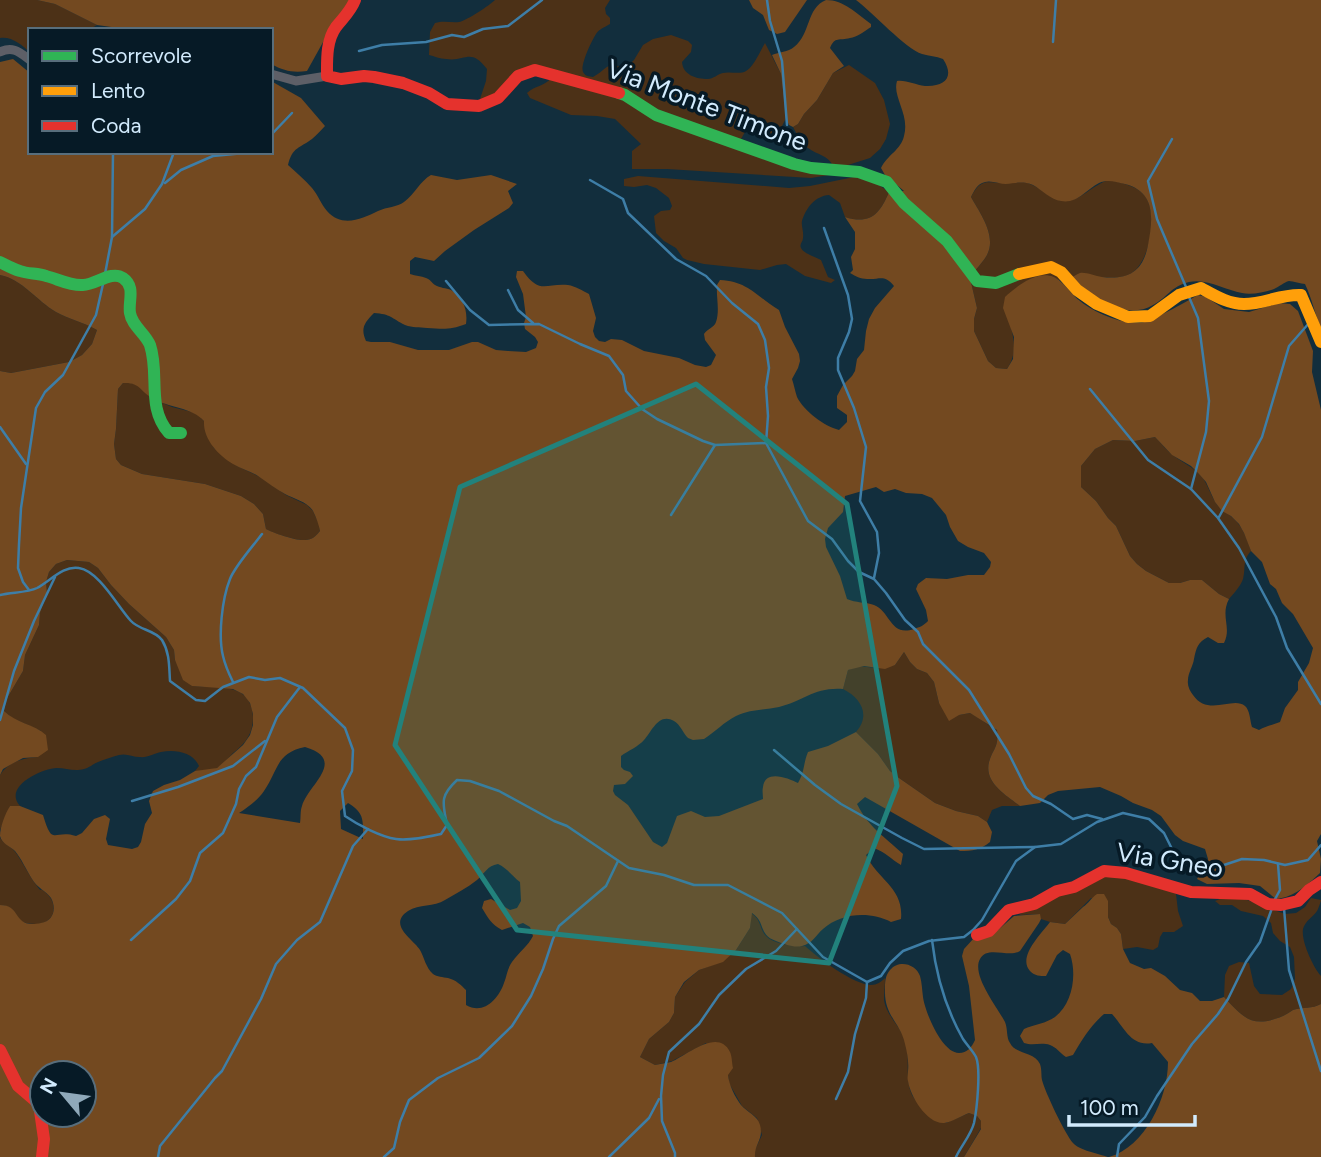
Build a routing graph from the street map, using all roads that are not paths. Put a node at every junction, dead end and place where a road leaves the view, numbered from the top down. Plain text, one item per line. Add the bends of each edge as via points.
1 (355, 0) edge
2 (0, 52) edge
3 (28, 59) edge
4 (273, 75) edge
5 (327, 76) junction
6 (0, 262) edge
7 (1321, 342) edge
8 (181, 433) dead end
9 (1321, 882) edge
10 (977, 935) dead end
11 (0, 1050) edge
12 (42, 1157) edge

1 - 5 street via 328,44
2 - 3 street via 13,49
4 - 5 street via 296,81
5 - 7 street, Via Monte Timone via 374,77 403,83 447,104 480,106 498,98 518,76 535,70 553,74 625,95 656,116 794,164 859,172 887,182 947,241 977,281 996,283 1051,267 1097,304 1128,317 1150,316 1179,295 1201,288 1245,304 1301,295
6 - 8 street via 70,284 91,285 111,275 127,280 131,318 150,345 160,424 169,433
9 - 10 street, Via Gneo via 1298,901 1275,904 1250,894 1191,892 1104,871 1034,904 1009,910 989,931
11 - 12 street via 18,1086 39,1104

